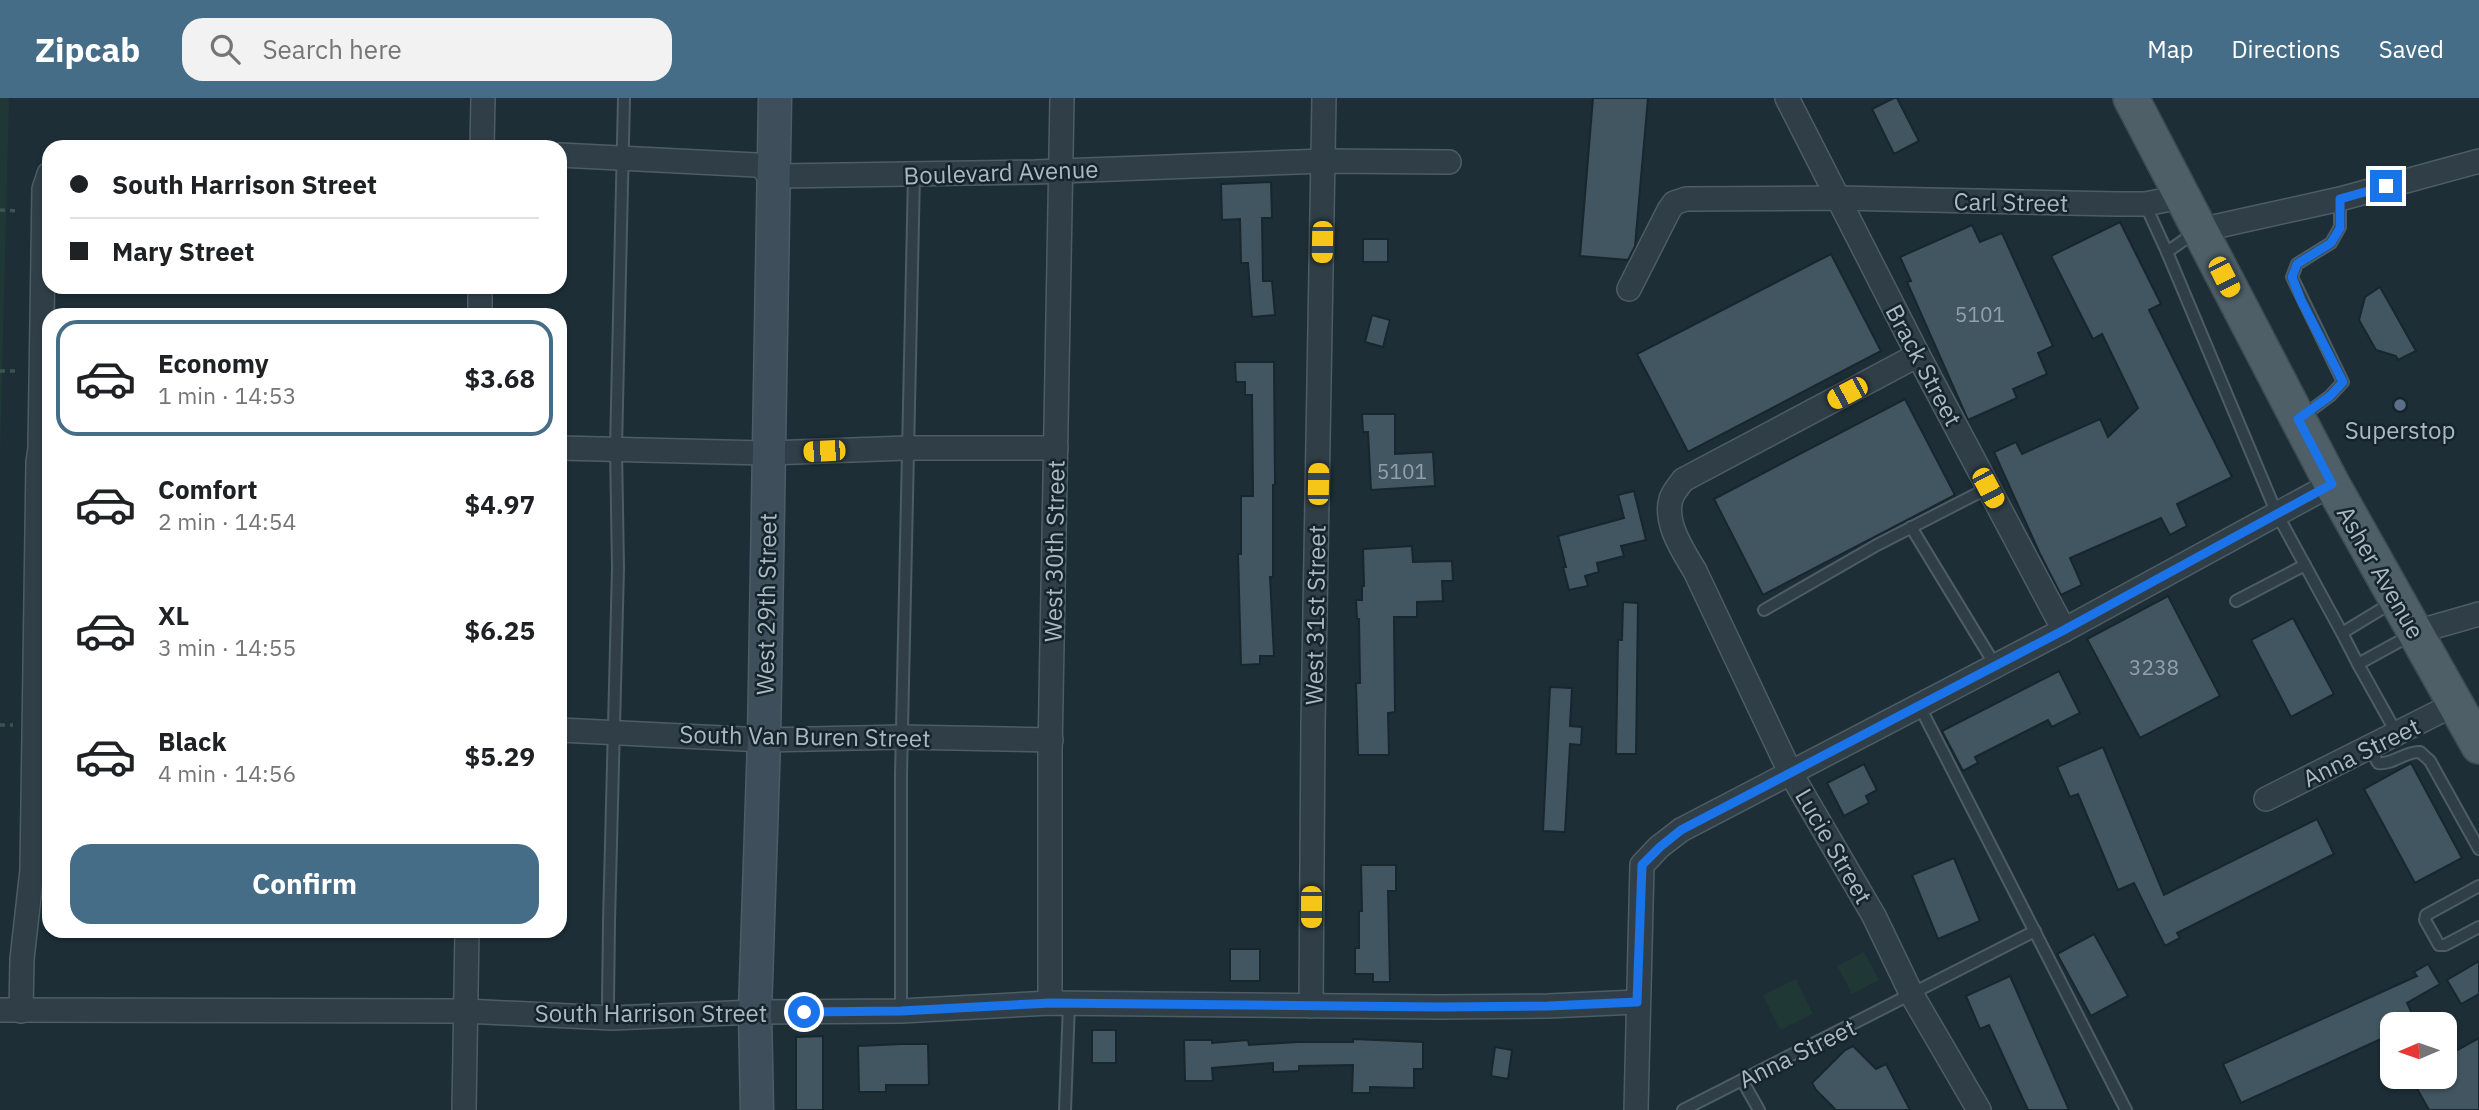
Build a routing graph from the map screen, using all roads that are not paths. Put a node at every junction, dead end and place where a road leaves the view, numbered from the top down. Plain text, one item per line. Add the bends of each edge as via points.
1 (483, 98) edge
2 (624, 98) edge
3 (775, 98) edge
4 (1062, 98) edge
5 (1324, 98) edge
6 (1787, 98) edge
7 (2131, 98) edge
8 (482, 140) edge
9 (567, 155) edge
10 (623, 158) junction
11 (2479, 160) edge
12 (1324, 161) junction
13 (1448, 162) dead end
14 (1060, 170) junction
15 (914, 175) junction
16 (773, 180) junction
17 (2182, 197) junction
18 (1838, 198) junction
19 (2340, 199) junction
20 (2145, 204) junction
21 (2200, 230) junction
22 (2167, 252) junction
23 (1629, 289) dead end
24 (1918, 355) junction
25 (2298, 419) junction
26 (1056, 447) junction
27 (567, 448) edge
28 (616, 448) junction
29 (908, 448) junction
30 (769, 453) junction
31 (2332, 484) junction
32 (1988, 488) junction
33 (2277, 514) junction
34 (1911, 527) junction
35 (2305, 565) junction
36 (2398, 599) junction
37 (42, 601) edge
38 (2236, 601) dead end
39 (1765, 610) dead end
40 (2479, 614) edge
41 (2064, 630) junction
42 (2416, 632) junction
43 (2342, 633) junction
44 (2358, 664) junction
45 (1995, 665) junction
46 (2455, 704) junction
47 (1919, 705) junction
48 (33, 721) edge
49 (567, 730) edge
50 (612, 731) junction
51 (2397, 734) junction
52 (902, 737) junction
53 (764, 740) junction
54 (1051, 740) junction
55 (2479, 746) edge
56 (2370, 748) junction
57 (1790, 772) junction
58 (2266, 799) dead end
59 (2475, 833) edge
60 (2479, 849) edge
61 (2479, 886) edge
62 (2479, 927) edge
63 (2035, 931) junction
64 (467, 938) edge
65 (1912, 995) junction
66 (1637, 1002) junction
67 (1060, 1003) junction
68 (1311, 1006) junction
69 (11, 1010) edge
70 (465, 1011) junction
71 (901, 1011) junction
72 (755, 1012) junction
73 (612, 1018) junction
74 (1742, 1080) junction
75 (1701, 1106) edge
76 (464, 1110) edge
77 (757, 1110) edge
78 (1065, 1110) edge
79 (1636, 1110) edge
80 (1683, 1110) edge
81 (1759, 1110) edge
82 (1979, 1110) edge
83 (2126, 1110) edge

1 - 8 street
2 - 10 lane
3 - 16 street, West 29th Street
4 - 14 street, West 30th Street
5 - 12 street, West 31st Street
6 - 18 street, Brack Street
7 - 17 main road, Asher Avenue
9 - 10 street
10 - 16 street via 756,165
10 - 28 lane
11 - 19 street
12 - 13 street, Boulevard Avenue
12 - 14 street, Boulevard Avenue
12 - 68 street, West 31st Street
14 - 15 street, Boulevard Avenue
14 - 26 street, West 30th Street
15 - 16 street, Boulevard Avenue via 780,176
15 - 29 lane
16 - 30 street, West 29th Street
17 - 20 street, Carl Street
17 - 21 main road, Asher Avenue
18 - 20 street, Carl Street
18 - 23 street, Carl Street via 1686,199 1674,203
18 - 24 street, Brack Street
19 - 21 street
19 - 25 lane via 2340,228 2331,243 2297,264 2292,277 2343,382
20 - 22 lane
21 - 22 lane
21 - 25 main road, Asher Avenue
22 - 33 lane
24 - 32 street, Brack Street
24 - 57 street, Lucie Street via 1683,480 1671,500 1673,528
25 - 31 main road, Asher Avenue
26 - 29 street
26 - 54 street, West 30th Street
27 - 28 street
28 - 30 street
28 - 50 lane via 618,568
29 - 30 street
29 - 52 lane
30 - 53 street, West 29th Street
31 - 33 street
31 - 36 main road, Asher Avenue
32 - 34 lane
32 - 41 street, Brack Street
33 - 35 lane
33 - 41 street
34 - 39 lane
34 - 45 lane
35 - 38 lane
35 - 43 lane
36 - 42 main road, Asher Avenue
36 - 43 lane
37 - 48 street
40 - 42 street
41 - 45 street
42 - 44 lane
42 - 46 main road, Asher Avenue
43 - 44 lane
44 - 51 lane
45 - 47 street
46 - 51 street, Anna Street
46 - 55 main road, Asher Avenue
47 - 57 street
47 - 63 lane
48 - 69 street via 36,870
49 - 50 street, South Van Buren Street
50 - 53 street, South Van Buren Street
50 - 73 lane via 608,922
51 - 56 street, Anna Street
52 - 53 street, South Van Buren Street
52 - 54 street, South Van Buren Street
52 - 71 lane
53 - 72 street, West 29th Street
54 - 67 street, West 30th Street
56 - 58 street, Anna Street
56 - 59 lane via 2378,762 2385,764 2420,752
57 - 65 street, Lucie Street via 1874,916
57 - 66 street via 1681,830 1642,865
59 - 60 lane
61 - 62 lane via 2426,915 2425,920 2439,945
63 - 65 lane, Anna Street
63 - 83 lane
64 - 70 street
65 - 74 lane, Anna Street
65 - 82 street, Lucie Street
66 - 68 street, South Harrison Street
66 - 79 street
67 - 68 street, South Harrison Street
67 - 71 street, South Harrison Street
67 - 78 lane, West 30th Street
69 - 70 street, South Harrison Street
70 - 73 street, South Harrison Street
70 - 76 street
71 - 72 street, South Harrison Street
72 - 73 street, South Harrison Street
72 - 77 street, West 29th Street
74 - 75 lane, Anna Street
74 - 81 lane
75 - 80 lane, Anna Street

